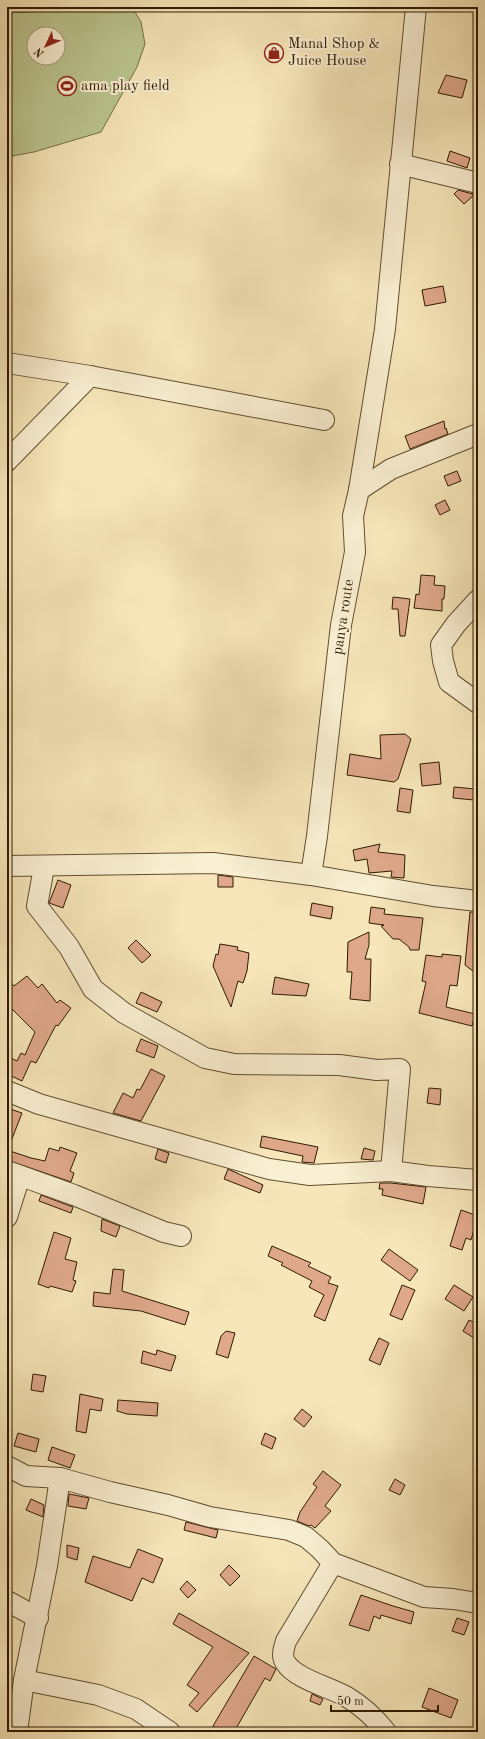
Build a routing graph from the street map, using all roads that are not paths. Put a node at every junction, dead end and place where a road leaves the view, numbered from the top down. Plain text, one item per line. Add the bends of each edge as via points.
1 (416, 7) edge
2 (400, 164) junction
3 (478, 183) edge
4 (7, 363) edge
5 (90, 376) junction
6 (324, 420) dead end
7 (478, 434) edge
8 (7, 461) edge
9 (359, 490) junction
10 (478, 600) edge
11 (478, 703) edge
12 (7, 866) edge
13 (44, 867) junction
14 (311, 875) junction
15 (478, 901) edge
16 (7, 1091) edge
17 (391, 1171) junction
18 (14, 1173) edge
19 (478, 1180) edge
20 (7, 1217) edge
21 (181, 1236) dead end
22 (7, 1466) edge
23 (60, 1478) junction
24 (333, 1563) junction
25 (7, 1601) edge
26 (478, 1603) edge
27 (38, 1618) junction
28 (24, 1680) junction
29 (18, 1732) edge
30 (170, 1732) edge
31 (386, 1732) edge

1 - 2 street, panya route
2 - 3 street
2 - 9 street, panya route via 385,329
4 - 5 street
5 - 6 street
5 - 8 street
7 - 9 street via 391,469
9 - 14 street, panya route via 353,516 355,552 341,625
10 - 11 street via 441,645 449,682
12 - 13 street
13 - 14 street via 213,863
13 - 17 street via 38,906 69,947 93,989 124,1013 163,1036 205,1058 234,1064 339,1065 377,1070 400,1069
14 - 15 street
16 - 17 street via 39,1104 269,1169 310,1175
17 - 19 street
18 - 20 street
18 - 21 street via 164,1232
22 - 23 street via 26,1476
23 - 24 street via 210,1517 289,1530 306,1537
23 - 27 street
24 - 26 street via 424,1597
24 - 31 street via 286,1641 283,1656 286,1663 298,1673 347,1697 373,1716
25 - 27 street
27 - 28 street
28 - 29 street
28 - 30 street via 98,1695 136,1710

